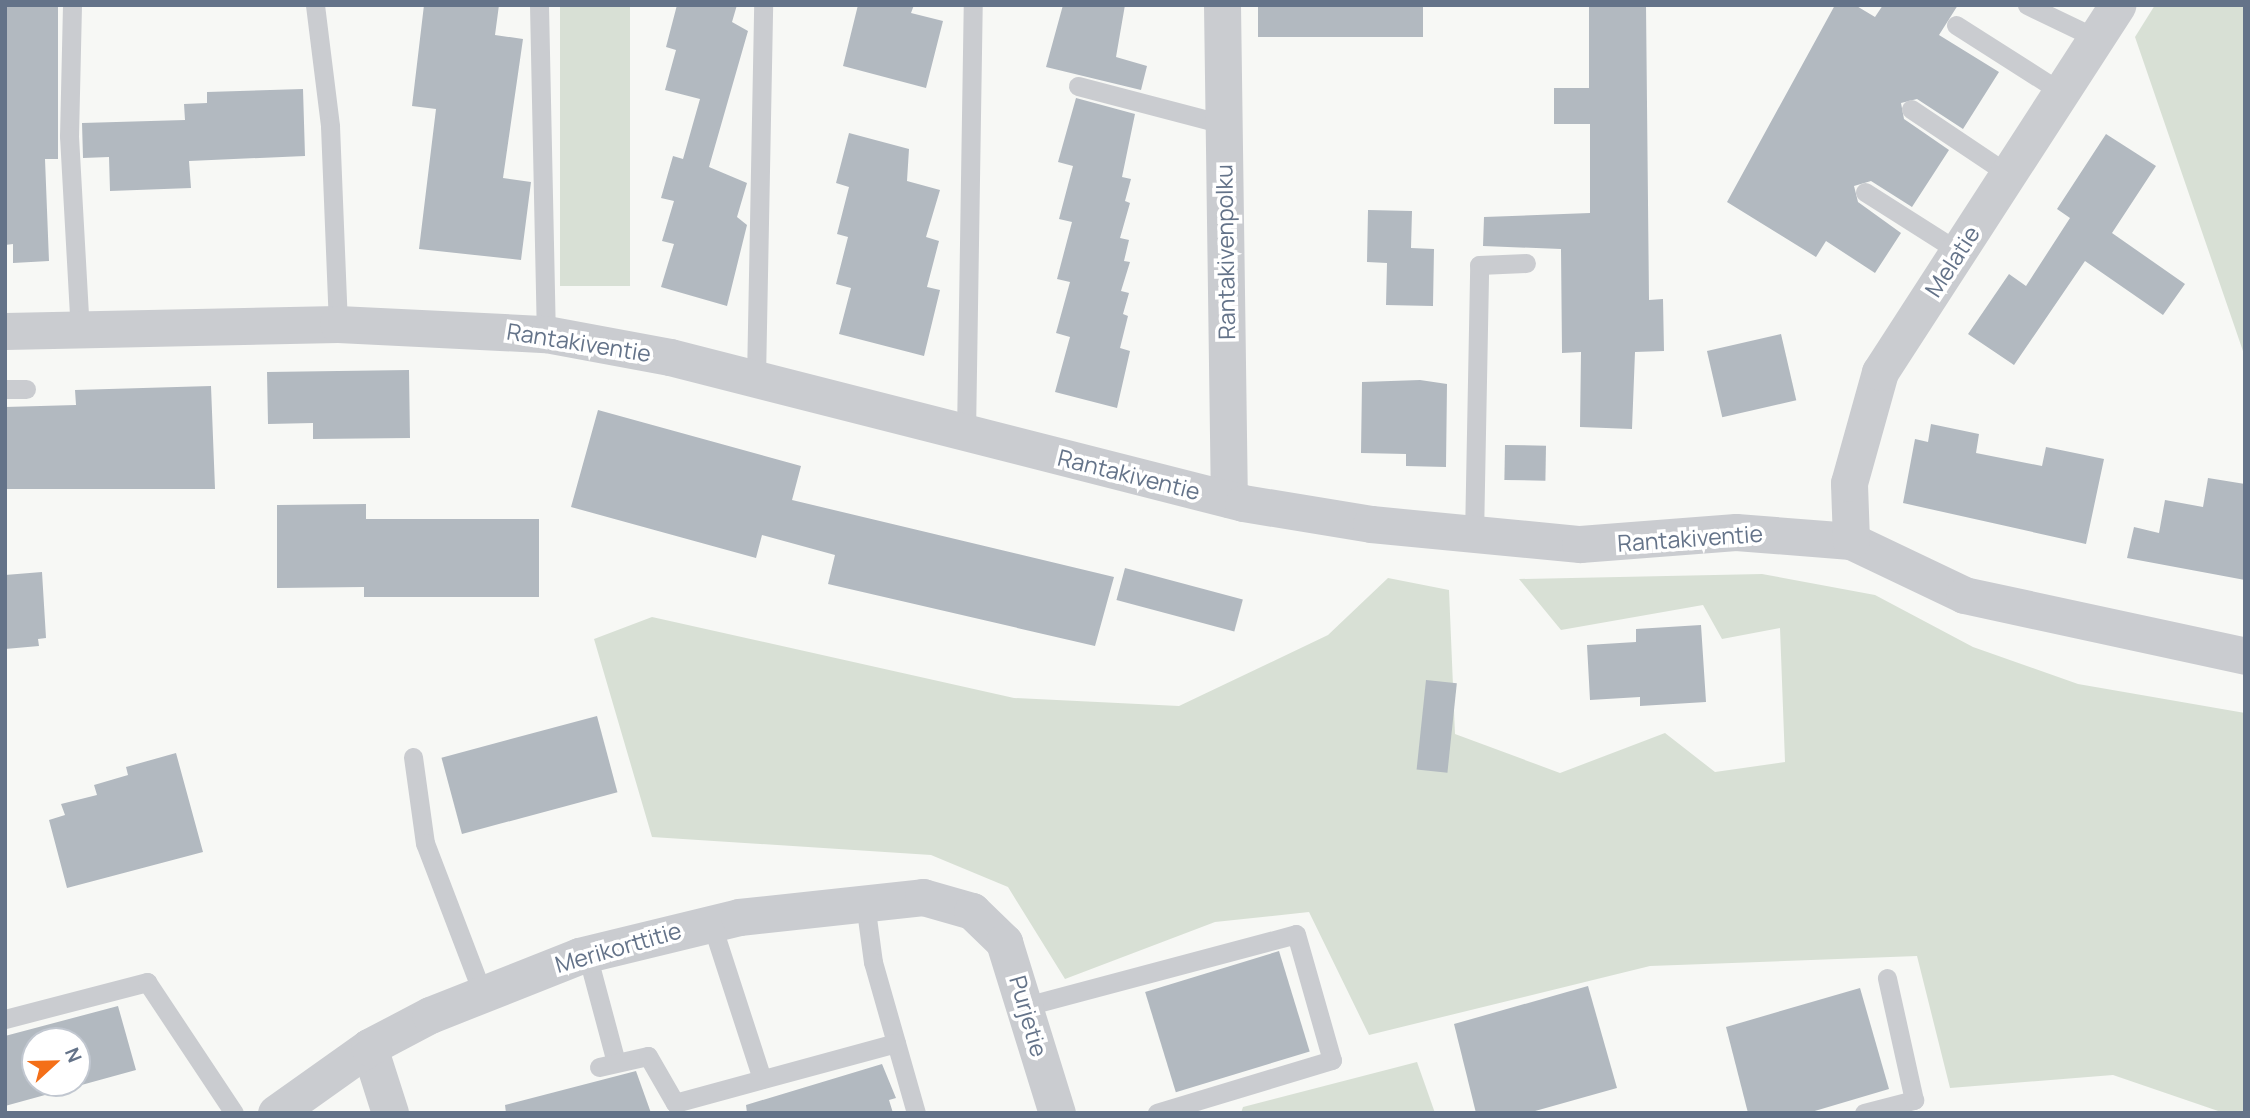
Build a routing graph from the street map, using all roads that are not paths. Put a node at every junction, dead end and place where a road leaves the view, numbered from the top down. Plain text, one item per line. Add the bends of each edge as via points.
1 (72, 5) edge
2 (315, 5) edge
3 (539, 5) edge
4 (764, 5) edge
5 (973, 5) edge
6 (1222, 5) edge
7 (2027, 5) edge
8 (2117, 5) edge
9 (1956, 25) dead end
10 (2096, 38) junction
11 (1078, 86) dead end
12 (2061, 92) junction
13 (1911, 109) dead end
14 (1223, 124) junction
15 (2008, 174) junction
16 (1865, 192) dead end
17 (1958, 251) junction
18 (1526, 263) dead end
19 (338, 324) junction
20 (5, 331) edge
21 (80, 331) junction
22 (546, 334) junction
23 (756, 379) junction
24 (5, 389) edge
25 (26, 389) dead end
26 (966, 434) junction
27 (1229, 499) junction
28 (1474, 537) junction
29 (1850, 541) junction
30 (2245, 656) edge
31 (413, 757) dead end
32 (865, 903) junction
33 (711, 922) junction
34 (990, 924) joint
35 (587, 954) junction
36 (1887, 978) dead end
37 (481, 992) junction
38 (1026, 1006) junction
39 (5, 1019) edge
40 (896, 1043) junction
41 (369, 1047) junction
42 (762, 1079) junction
43 (234, 1113) edge
44 (276, 1113) edge
45 (390, 1113) edge
46 (916, 1113) edge
47 (1057, 1113) edge
48 (1157, 1113) edge
49 (1864, 1113) edge

1 - 21 lane via 69,136
2 - 19 lane via 330,126
3 - 22 lane
4 - 23 lane
5 - 26 lane
6 - 14 street, Rantakivenpolku
7 - 10 lane
8 - 10 street, Melatie
9 - 12 lane
10 - 12 street, Melatie
11 - 14 lane
12 - 15 street, Melatie
13 - 15 lane
14 - 27 street, Rantakivenpolku
15 - 17 street, Melatie
16 - 17 lane
17 - 29 street, Melatie via 1880,372 1849,483
18 - 28 lane via 1479,265
19 - 21 street, Rantakiventie
19 - 22 street, Rantakiventie
20 - 21 street, Rantakiventie
22 - 23 street, Rantakiventie
23 - 26 street, Rantakiventie
24 - 25 lane
26 - 27 street, Rantakiventie
27 - 28 street, Rantakiventie
28 - 29 street, Rantakiventie via 1580,544 1736,532
29 - 30 street, Rantakiventie via 1964,595
31 - 37 lane via 425,844
32 - 33 street, Merikorttitie
32 - 34 street, Merikorttitie via 951,901
32 - 40 lane via 873,962
33 - 35 street, Merikorttitie
33 - 42 lane
34 - 38 street, Purjetie via 1013,957
35 - 37 street, Merikorttitie
35 - 42 lane via 608,1064 648,1056 675,1103
36 - 49 lane via 1914,1100
37 - 41 street, Merikorttitie
38 - 47 street, Purjetie
38 - 48 lane via 1296,934 1332,1060
39 - 43 lane via 147,982
40 - 42 lane
40 - 46 lane
41 - 44 street, Merikorttitie
41 - 45 street

